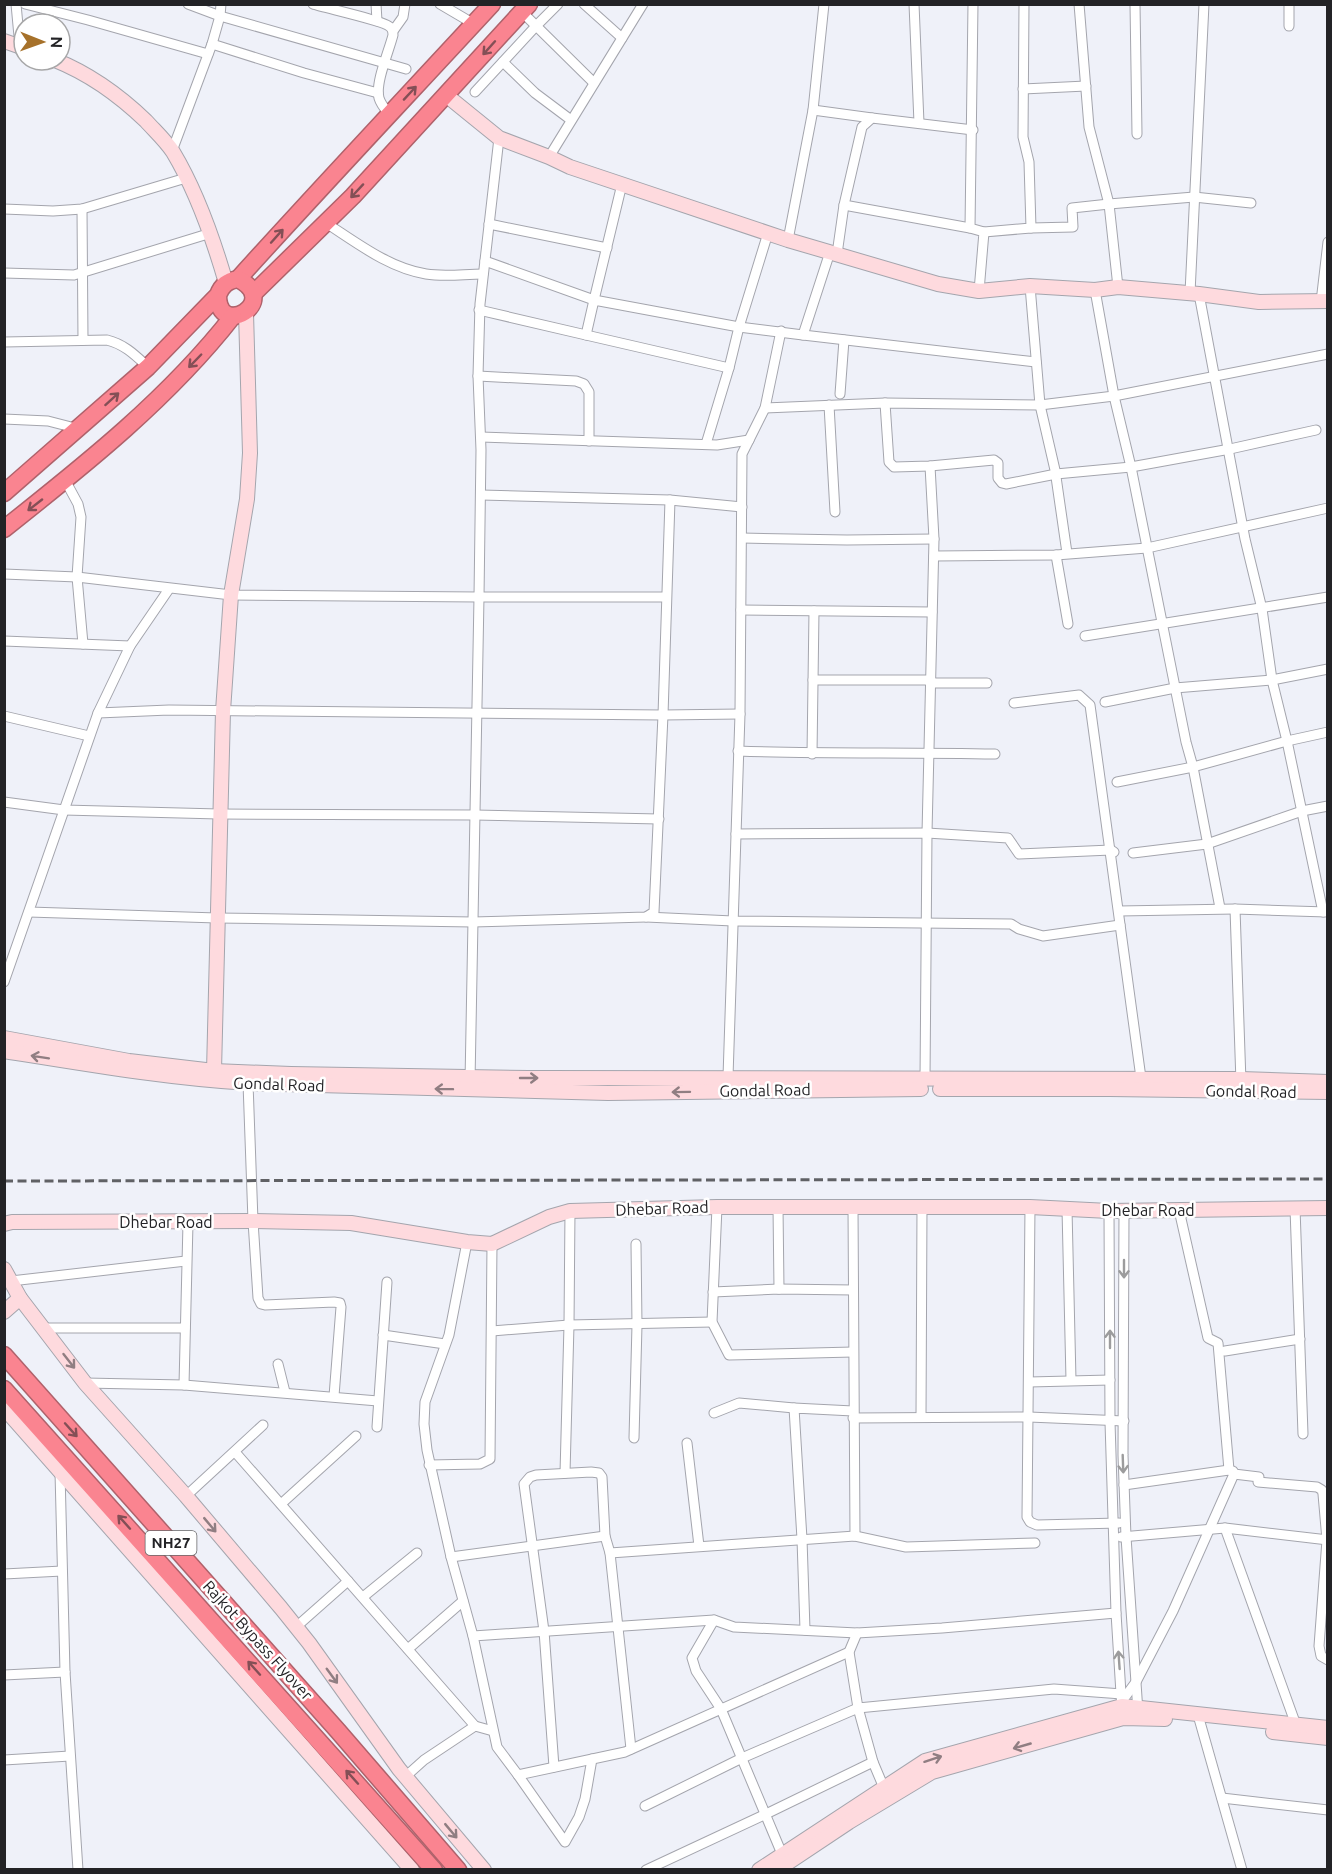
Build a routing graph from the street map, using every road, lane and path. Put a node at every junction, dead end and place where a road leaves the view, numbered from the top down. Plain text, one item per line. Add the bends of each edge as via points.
1 (26, 4) edge
2 (188, 4) edge
3 (222, 4) edge
4 (313, 4) edge
5 (376, 4) edge
6 (405, 4) edge
7 (440, 4) edge
8 (492, 4) edge
9 (558, 4) edge
10 (585, 4) edge
11 (643, 4) edge
12 (824, 4) edge
13 (914, 4) edge
14 (974, 4) edge
15 (1024, 4) edge
16 (1079, 4) edge
17 (1135, 4) edge
18 (1204, 4) edge
19 (1289, 4) edge
20 (341, 8) edge
21 (525, 8) edge
22 (220, 16) junction
23 (377, 21) junction
24 (474, 24) junction
25 (536, 26) junction
26 (1289, 26) dead end
27 (393, 31) junction
28 (622, 38) junction
29 (212, 44) junction
30 (208, 54) junction
31 (503, 62) junction
32 (385, 63) junction
33 (72, 68) edge
34 (406, 69) dead end
35 (594, 83) junction
36 (1086, 86) junction
37 (1023, 89) junction
38 (476, 92) dead end
39 (378, 93) junction
40 (446, 95) junction
41 (813, 110) junction
42 (390, 115) junction
43 (872, 118) junction
44 (571, 120) junction
45 (919, 123) junction
46 (973, 130) junction
47 (1137, 134) dead end
48 (499, 138) junction
49 (172, 151) junction
50 (549, 157) junction
51 (186, 178) junction
52 (621, 184) junction
53 (1194, 197) junction
54 (1251, 203) dead end
55 (1109, 204) junction
56 (844, 205) junction
57 (4, 209) edge
58 (82, 209) junction
59 (326, 223) junction
60 (489, 224) junction
61 (970, 228) junction
62 (1030, 228) junction
63 (211, 232) junction
64 (984, 232) junction
65 (768, 233) junction
66 (788, 240) junction
67 (1328, 242) edge
68 (607, 248) junction
69 (834, 253) junction
70 (485, 261) junction
71 (4, 273) edge
72 (82, 273) junction
73 (483, 274) junction
74 (227, 286) junction
75 (1030, 286) junction
76 (1118, 287) junction
77 (1095, 290) junction
78 (979, 291) junction
79 (1195, 293) junction
80 (253, 294) junction
81 (594, 300) junction
82 (1324, 302) edge
83 (479, 310) junction
84 (239, 314) junction
85 (739, 327) junction
86 (781, 331) junction
87 (586, 335) junction
88 (803, 335) junction
89 (83, 340) junction
90 (844, 340) junction
91 (4, 342) edge
92 (1328, 354) edge
93 (1036, 362) junction
94 (148, 367) junction
95 (729, 368) junction
96 (478, 376) junction
97 (1214, 377) junction
98 (840, 394) dead end
99 (1114, 396) junction
100 (885, 403) junction
101 (829, 405) junction
102 (1040, 405) junction
103 (765, 408) junction
104 (4, 419) edge
105 (79, 429) junction
106 (1316, 430) dead end
107 (481, 437) junction
108 (749, 440) junction
109 (589, 441) junction
110 (706, 444) junction
111 (1230, 449) junction
112 (930, 466) junction
113 (1131, 467) junction
114 (1056, 474) junction
115 (65, 480) junction
116 (4, 493) edge
117 (481, 495) junction
118 (670, 500) junction
119 (742, 507) junction
120 (1328, 508) edge
121 (835, 512) dead end
122 (1243, 528) junction
123 (4, 529) edge
124 (742, 538) junction
125 (934, 539) junction
126 (1147, 548) junction
127 (1067, 553) junction
128 (1056, 555) junction
129 (934, 556) junction
130 (4, 574) edge
131 (77, 578) junction
132 (169, 589) junction
133 (231, 595) junction
134 (480, 597) junction
135 (666, 597) junction
136 (1328, 597) edge
137 (1262, 609) junction
138 (741, 610) junction
139 (814, 611) junction
140 (932, 612) junction
141 (1162, 622) junction
142 (1068, 624) dead end
143 (1085, 636) dead end
144 (4, 641) edge
145 (83, 644) junction
146 (130, 646) junction
147 (1328, 669) edge
148 (813, 680) junction
149 (1272, 680) junction
150 (931, 681) junction
151 (987, 683) dead end
152 (1175, 688) junction
153 (1105, 702) dead end
154 (1014, 703) dead end
155 (223, 711) junction
156 (477, 712) junction
157 (98, 713) junction
158 (740, 714) junction
159 (663, 715) junction
160 (4, 716) edge
161 (1328, 732) edge
162 (89, 736) junction
163 (1287, 741) junction
164 (738, 751) junction
165 (929, 752) junction
166 (812, 754) junction
167 (995, 754) dead end
168 (1193, 767) junction
169 (1117, 782) dead end
170 (4, 802) edge
171 (1328, 806) edge
172 (64, 810) junction
173 (1302, 811) junction
174 (219, 814) junction
175 (475, 815) junction
176 (659, 819) junction
177 (927, 833) junction
178 (735, 834) junction
179 (1207, 844) junction
180 (1112, 851) junction
181 (1133, 853) dead end
182 (1323, 886) edge
183 (1220, 909) junction
184 (1235, 909) junction
185 (1119, 911) junction
186 (28, 912) junction
187 (1325, 912) edge
188 (646, 917) junction
189 (217, 918) junction
190 (733, 921) junction
191 (473, 922) junction
192 (927, 922) junction
193 (1120, 925) junction
194 (4, 945) edge
195 (15, 948) junction
196 (4, 982) edge
197 (4, 1038) edge
198 (4, 1051) edge
199 (213, 1071) junction
200 (728, 1077) junction
201 (1141, 1078) junction
202 (925, 1079) junction
203 (1328, 1082) edge
204 (248, 1083) junction
205 (470, 1083) junction
206 (1241, 1085) junction
207 (1328, 1092) edge
208 (717, 1207) junction
209 (778, 1207) junction
210 (853, 1207) junction
211 (922, 1207) junction
212 (1030, 1208) junction
213 (1294, 1208) junction
214 (1328, 1208) edge
215 (1067, 1209) junction
216 (1179, 1210) junction
217 (570, 1211) junction
218 (1109, 1211) junction
219 (1124, 1211) junction
220 (253, 1221) junction
221 (188, 1223) junction
222 (4, 1224) edge
223 (467, 1242) junction
224 (492, 1244) junction
225 (636, 1244) dead end
226 (186, 1261) junction
227 (8, 1275) edge
228 (387, 1282) dead end
229 (779, 1289) junction
230 (853, 1290) junction
231 (713, 1292) junction
232 (20, 1298) junction
233 (4, 1312) edge
234 (712, 1322) junction
235 (569, 1325) junction
236 (637, 1325) junction
237 (43, 1328) junction
238 (185, 1328) junction
239 (492, 1331) junction
240 (383, 1335) junction
241 (1300, 1339) junction
242 (445, 1344) junction
243 (1225, 1351) dead end
244 (853, 1352) junction
245 (4, 1354) edge
246 (278, 1364) dead end
247 (1071, 1380) junction
248 (1110, 1380) junction
249 (1029, 1382) junction
250 (85, 1383) junction
251 (184, 1385) junction
252 (4, 1389) edge
253 (285, 1392) junction
254 (334, 1396) junction
255 (378, 1401) junction
256 (794, 1408) junction
257 (5, 1409) edge
258 (714, 1413) dead end
259 (853, 1414) junction
260 (921, 1417) junction
261 (1029, 1417) junction
262 (1124, 1421) junction
263 (1110, 1422) junction
264 (263, 1425) dead end
265 (377, 1427) dead end
266 (1303, 1434) dead end
267 (356, 1436) dead end
268 (634, 1438) dead end
269 (687, 1443) dead end
270 (235, 1452) junction
271 (429, 1465) junction
272 (60, 1472) junction
273 (1231, 1472) junction
274 (565, 1473) junction
275 (1124, 1485) junction
276 (186, 1496) junction
277 (281, 1504) junction
278 (1113, 1523) junction
279 (1125, 1523) junction
280 (1225, 1528) junction
281 (1209, 1529) junction
282 (605, 1536) junction
283 (855, 1536) junction
284 (1114, 1537) junction
285 (1126, 1537) junction
286 (802, 1539) junction
287 (1327, 1540) edge
288 (1035, 1543) dead end
289 (531, 1546) junction
290 (699, 1546) junction
291 (417, 1553) dead end
292 (610, 1553) junction
293 (451, 1557) junction
294 (62, 1571) junction
295 (4, 1574) edge
296 (348, 1581) junction
297 (363, 1597) junction
298 (463, 1601) junction
299 (1116, 1613) junction
300 (714, 1620) junction
301 (617, 1626) junction
302 (296, 1627) junction
303 (805, 1630) junction
304 (544, 1631) junction
305 (857, 1633) junction
306 (473, 1636) junction
307 (408, 1649) junction
308 (849, 1652) junction
309 (1328, 1660) edge
310 (65, 1672) junction
311 (4, 1675) edge
312 (1136, 1682) junction
313 (1122, 1705) junction
314 (858, 1708) junction
315 (722, 1709) junction
316 (1138, 1713) junction
317 (1199, 1719) junction
318 (1296, 1725) junction
319 (475, 1726) junction
320 (1328, 1728) edge
321 (493, 1731) junction
322 (1328, 1738) edge
323 (631, 1749) junction
324 (70, 1756) junction
325 (742, 1758) junction
326 (592, 1759) junction
327 (4, 1760) edge
328 (873, 1762) junction
329 (554, 1767) junction
330 (518, 1775) junction
331 (405, 1777) junction
332 (884, 1788) junction
333 (390, 1792) junction
334 (1222, 1798) junction
335 (645, 1806) dead end
336 (1328, 1810) edge
337 (766, 1814) junction
338 (376, 1818) junction
339 (409, 1842) junction
340 (782, 1854) junction
341 (78, 1869) edge
342 (413, 1869) edge
343 (434, 1869) edge
344 (458, 1869) edge
345 (484, 1869) edge
346 (646, 1869) edge
347 (759, 1869) edge
348 (777, 1869) edge
349 (1244, 1869) edge

1 - 30 street
2 - 22 street
3 - 22 street
4 - 20 street
5 - 23 street
6 - 27 street via 403,17
7 - 24 street
8 - 24 highway
9 - 25 street
10 - 28 street
11 - 28 street
12 - 41 street
13 - 45 street
14 - 46 street
15 - 37 street
16 - 36 street
17 - 47 street
18 - 53 street
19 - 26 street
20 - 23 street
21 - 25 street
21 -> 40 highway
22 - 29 street
22 - 32 street
23 - 27 street
42 -> 24 highway
25 - 31 street
25 - 35 street
27 - 32 street
28 - 35 street
29 - 30 street
29 - 39 street
30 - 49 street
31 - 38 street
31 - 44 street
32 - 34 street
32 - 39 street
33 - 49 street via 119,96
35 - 44 street
36 - 37 street
36 - 55 street via 1089,127
37 - 62 street
39 - 42 street
40 - 48 street
40 -> 59 highway
41 - 43 street
41 - 66 street
74 -> 42 highway
43 - 45 street
43 - 56 street via 862,127
44 - 50 street
45 - 46 street
46 - 61 street
48 - 50 street
48 - 60 street
49 - 51 street
50 - 52 street
51 - 58 street
51 - 63 street
52 - 65 street
52 - 68 street
53 - 54 street
53 - 55 street
53 - 79 street
55 - 62 street via 1072,208 1073,227
55 - 76 street
56 - 61 street
56 - 69 street
57 - 58 street
58 - 72 street
59 - 73 street via 392,263 411,270 439,275
59 - 80 highway
60 - 68 street
60 - 70 street
61 - 64 street
62 - 64 street
63 - 72 street
63 - 74 street
64 - 78 street
65 - 66 street
65 - 85 street
66 - 69 street
67 - 82 street
68 - 81 street
69 - 78 street via 938,284
69 - 88 street
70 - 73 street
70 - 81 street
71 - 72 street
72 - 89 street
73 - 83 street
74 - 80 highway via 245,283
74 - 84 highway via 218,301 221,308 226,313
74 - 94 highway
75 - 77 street
75 - 78 street
75 - 93 street
76 - 77 street
76 - 79 street
77 - 99 street
79 - 82 street via 1259,302
79 - 97 street
80 - 84 highway via 250,308
81 - 85 street
81 - 87 street
83 - 87 street
83 - 96 street
84 -> 115 highway via 174,383
84 - 133 street via 250,453
85 - 86 street
85 - 95 street
86 - 88 street
86 - 103 street
87 - 95 street
88 - 90 street
89 - 91 street
89 - 94 street via 118,343
90 - 93 street
90 - 98 street
92 - 97 street
93 - 102 street
105 -> 94 highway
95 - 110 street
96 - 107 street
96 - 109 street via 584,384 589,392
97 - 99 street
97 - 111 street
99 - 102 street
99 - 113 street
100 - 101 street
100 - 102 street
100 - 112 street via 891,465
101 - 103 street
101 - 121 street
102 - 114 street
103 - 108 street
104 - 105 street via 48,421
105 - 116 highway
106 - 111 street
107 - 109 street
107 - 117 street
108 - 110 street
108 - 119 street via 742,454
109 - 110 street
111 - 113 street
111 - 122 street
112 - 114 street via 994,460 998,463 998,478 1006,484
112 - 125 street
113 - 114 street
113 - 126 street
114 - 127 street
115 -> 123 highway
115 - 131 street via 81,517
117 - 118 street
117 - 134 street
118 - 119 street
118 - 135 street
119 - 124 street
120 - 122 street
122 - 126 street
122 - 137 street
124 - 125 street
124 - 138 street
125 - 129 street
126 - 127 street
126 - 141 street
127 - 128 street
128 - 129 street
128 - 142 street
129 - 140 street
130 - 131 street
131 - 132 street
131 - 145 street
132 - 133 street
132 - 146 street
133 - 134 street
133 - 155 street
134 - 135 street
134 - 156 street
135 - 159 street
136 - 137 street
137 - 141 street
137 - 149 street
138 - 139 street
138 - 158 street
139 - 140 street
139 - 148 street
140 - 150 street
141 - 143 street
141 - 152 street
144 - 145 street
145 - 146 street
146 - 157 street
147 - 149 street
148 - 150 street
148 - 166 street
149 - 152 street
149 - 163 street
150 - 151 street
150 - 165 street
152 - 153 street
152 - 168 street
154 - 180 street via 1079,695 1090,705
155 - 156 street
155 - 157 street
155 - 174 street
156 - 159 street
156 - 175 street
157 - 162 street
158 - 159 street
158 - 164 street
159 - 176 street
160 - 162 street
161 - 163 street
162 - 172 street
163 - 168 street
163 - 173 street
164 - 166 street
164 - 178 street
165 - 166 street
165 - 167 street
165 - 177 street
168 - 169 street
168 - 179 street
170 - 172 street
171 - 173 street
172 - 174 street
172 - 186 street
173 - 179 street
173 - 182 street
174 - 175 street
174 - 189 street
175 - 176 street
175 - 191 street
176 - 188 street via 656,901 654,912
177 - 178 street
177 - 180 street via 1008,838 1019,854
177 - 192 street
178 - 190 street
179 - 181 street
179 - 183 street
180 - 185 street
182 - 187 street
183 - 184 street
183 - 185 street
184 - 187 street
184 - 206 street
185 - 193 street
186 - 189 street
186 - 195 street
188 - 190 street
188 - 191 street
189 - 191 street
189 - 199 street
190 - 192 street
190 - 200 street
191 - 205 street
192 - 193 street via 1011,924 1043,936
192 - 202 street
193 - 201 street
194 - 195 street
195 - 196 street
197 - 199 street via 129,1061
204 -> 198 street, Gondal Road via 202,1080
199 - 205 street
200 - 202 street
205 -> 200 street
201 - 202 street
201 - 206 street
203 - 206 street
205 -> 204 street, Gondal Road
204 - 220 street
206 -> 205 street, Gondal Road via 608,1093
206 - 207 street, Gondal Road
208 - 209 street, Dhebar Road
208 - 217 street, Dhebar Road
208 - 231 street
209 - 210 street, Dhebar Road
209 - 229 street
210 - 211 street, Dhebar Road
210 - 230 street
211 - 212 street, Dhebar Road
211 - 260 street
212 - 215 street, Dhebar Road
212 - 249 street
213 - 214 street, Dhebar Road
213 - 216 street, Dhebar Road
213 - 241 street
215 - 218 street, Dhebar Road
215 - 247 street
216 - 219 street, Dhebar Road
216 - 273 street via 1208,1338 1218,1343
217 - 224 street, Dhebar Road
217 - 235 street
218 - 219 street, Dhebar Road
248 -> 218 street
219 -> 262 street
220 - 221 street, Dhebar Road
220 - 223 street, Dhebar Road via 365,1224
220 - 254 street via 261,1304 340,1303
221 - 222 street, Dhebar Road
221 - 226 street
223 - 224 street, Dhebar Road
223 - 242 street
224 - 239 street
225 - 236 street
226 - 227 street
226 - 238 street
227 - 232 street
228 - 240 street
229 - 230 street
229 - 231 street
230 - 244 street
231 - 234 street
232 - 233 street
232 - 237 street
234 - 236 street
234 - 244 street via 729,1355
235 - 236 street
235 - 239 street
235 - 274 street
236 - 268 street
237 - 238 street
237 -> 250 street
238 - 251 street
239 - 271 street via 490,1459 480,1464
240 - 242 street
240 - 255 street
241 - 243 street
241 - 266 street
242 - 271 street via 424,1411
244 - 259 street
245 -> 333 highway, Rajkot Bypass Flyover / NH27
246 - 253 street
247 - 248 street
247 - 249 street
248 - 263 street
249 - 261 street
250 - 251 street
250 - 276 street
251 - 253 street
338 -> 252 highway, Rajkot Bypass Flyover / NH27 via 321,1743
253 - 254 street
254 - 255 street
255 - 265 street
256 - 258 street via 739,1403
256 - 259 street
256 - 286 street
257 - 272 street
259 - 260 street
259 - 283 street
260 - 261 street
261 - 263 street
261 - 278 street via 1028,1520 1036,1525
262 - 263 street
262 -> 275 street
263 - 278 street
264 - 270 street
267 - 277 street
269 - 290 street
270 - 276 street
270 - 277 street
271 - 293 street
272 - 294 street
272 - 338 street
273 - 275 street
273 - 281 street
273 - 287 street via 1322,1490
274 - 282 street via 599,1473 602,1477
274 - 289 street via 536,1475 524,1485
275 - 279 street
276 -> 302 street
277 - 296 street
278 - 279 street
278 - 284 street
279 - 285 street
280 - 281 street
280 - 287 street
280 - 318 street
281 - 285 street
281 - 312 street
282 - 289 street
282 - 292 street
283 - 286 street
283 - 288 street via 906,1547
284 - 285 street
284 - 299 street
285 - 312 street
286 - 290 street
286 - 303 street
287 - 309 street via 1319,1646 1321,1656
289 - 293 street
289 - 304 street
290 - 292 street
291 - 297 street
292 - 301 street
293 - 298 street
294 - 295 street
294 - 310 street
296 - 297 street
296 - 302 street
297 - 307 street
298 - 306 street
298 - 307 street
299 - 305 street
313 -> 299 street
300 - 301 street
300 - 303 street via 734,1627
300 - 315 street via 692,1658 696,1671
301 - 304 street
301 - 323 street
302 -> 331 street
303 - 305 street
304 - 306 street
304 - 329 street
305 - 308 street
306 - 321 street
307 - 319 street
308 - 314 street
308 - 315 street
310 - 311 street
310 - 324 street
312 - 313 street
312 - 316 street
313 - 314 street via 1054,1689
313 - 316 street
332 -> 313 street via 925,1761
313 -> 348 street via 932,1772
314 - 325 street
314 - 328 street
315 - 323 street
315 - 325 street
316 - 317 street
317 - 318 street
317 - 322 street
317 - 334 street
318 - 320 street
319 - 321 street
319 - 331 street
321 - 330 street via 497,1747
323 - 326 street
324 - 327 street
324 - 341 street
325 - 335 street
325 - 337 street
326 - 329 street
326 - 330 street via 585,1799 565,1842
328 - 332 street
328 - 337 street
329 - 330 street
331 - 333 street
331 -> 345 street
332 - 340 street
333 - 344 highway, NH27
334 - 336 street
334 - 349 street
337 - 340 street
337 - 346 street
338 - 339 highway, NH27
338 - 342 street
339 - 342 highway
339 - 343 highway, NH27
340 - 347 street

